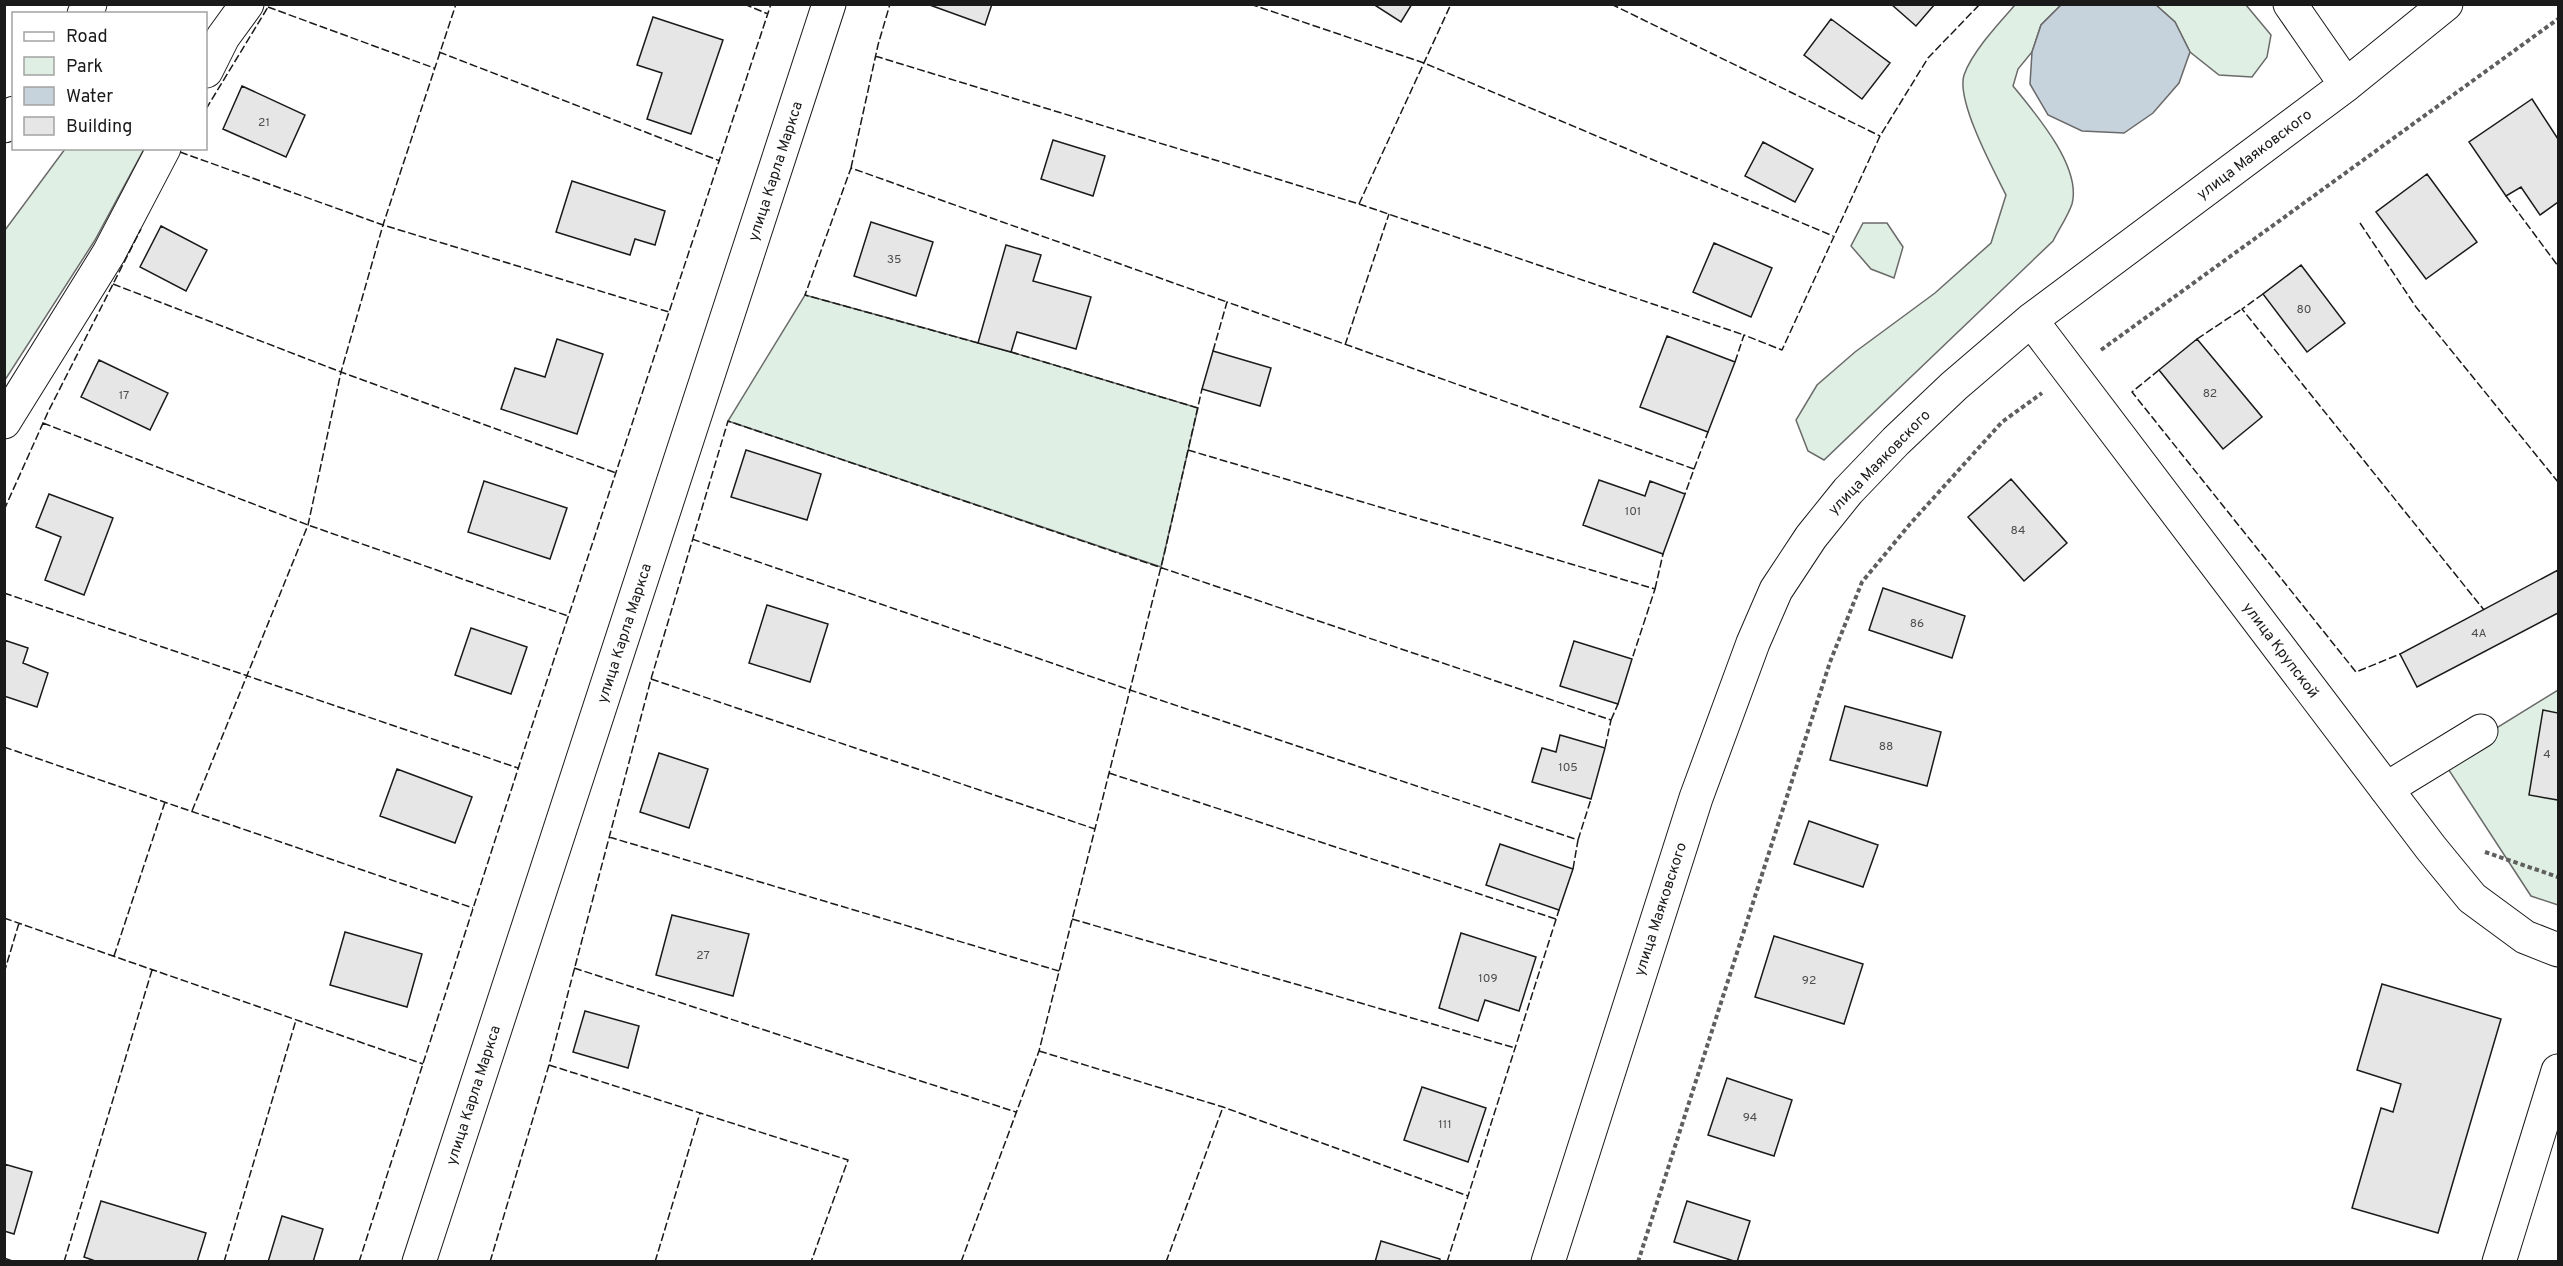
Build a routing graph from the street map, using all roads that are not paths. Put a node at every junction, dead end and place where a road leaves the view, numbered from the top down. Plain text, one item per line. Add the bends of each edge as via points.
1 (247, 4) edge
2 (829, 4) edge
3 (2290, 4) edge
4 (2446, 4) edge
5 (207, 69) edge
6 (2346, 86) junction
7 (163, 150) edge
8 (2031, 320) junction
9 (4, 422) edge
10 (2481, 731) dead end
11 (2386, 789) junction
12 (2559, 950) edge
13 (2559, 1071) edge
14 (419, 1262) edge
15 (1548, 1262) edge
16 (2499, 1262) edge

1 - 5 street
2 - 14 street, улица Карла Маркса
3 - 6 street
4 - 6 street, улица Маяковского
6 - 8 street, улица Маяковского
7 - 9 street via 110,253
8 - 11 street, улица Крупской
8 - 15 street, улица Маяковского via 1954,386 1848,491 1810,537 1776,590 1696,798
10 - 11 street
11 - 12 street, улица Крупской via 2472,898 2525,937
13 - 16 street

